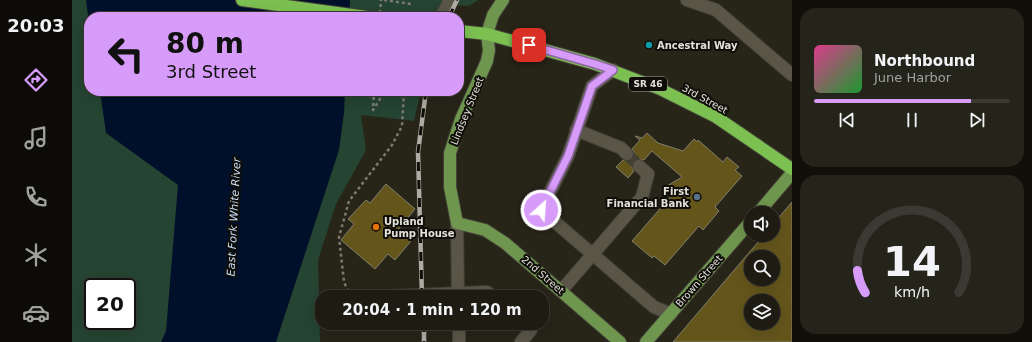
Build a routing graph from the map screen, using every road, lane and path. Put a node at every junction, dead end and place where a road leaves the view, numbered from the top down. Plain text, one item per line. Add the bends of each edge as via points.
1 (242, 0) edge
2 (381, 0) edge
3 (384, 0) edge
4 (450, 0) edge
5 (502, 0) edge
6 (687, 0) edge
7 (411, 4) dead end
8 (330, 12) edge
9 (380, 12) edge
10 (444, 12) edge
11 (464, 31) edge
12 (487, 34) junction
13 (613, 70) junction
14 (792, 75) edge
15 (374, 96) edge
16 (382, 96) edge
17 (404, 96) edge
18 (576, 130) junction
19 (627, 154) tunnel mouth
20 (639, 166) tunnel mouth
21 (792, 169) edge
22 (792, 173) edge
23 (764, 206) edge
24 (457, 223) junction
25 (744, 229) edge
26 (593, 255) junction
27 (348, 290) edge
28 (458, 290) edge
29 (561, 291) junction
30 (671, 314) junction
31 (459, 330) edge
32 (531, 330) edge
33 (459, 342) edge
34 (521, 342) edge
35 (620, 342) edge
36 (646, 342) edge

1 - 8 highway
2 - 9 path
3 - 7 path
4 - 10 street
5 - 12 main road, Lindsey Street
6 - 14 street via 716,10
11 - 12 highway, 3rd Street / SR 46
12 - 13 highway, 3rd Street / SR 46
12 - 24 main road, Lindsey Street via 487,61 450,153 450,187
13 - 18 street via 592,86
13 - 21 highway, 3rd Street / SR 46 via 660,89 716,117
15 - 16 path via 373,110
17 - 27 path via 402,126 392,145 349,201 339,237 344,282
18 - 19 street via 621,148
18 - 26 street via 568,156 541,210
20 - 26 street via 648,174 642,197
22 - 23 main road
24 - 28 street, Lindsey Street
24 - 29 main road, 2nd Street via 485,230 505,243
25 - 30 main road, Brown Street
26 - 29 street
26 - 30 street via 654,307
29 - 35 main road, 2nd Street
30 - 36 main road, Brown Street
31 - 33 street
32 - 34 street

